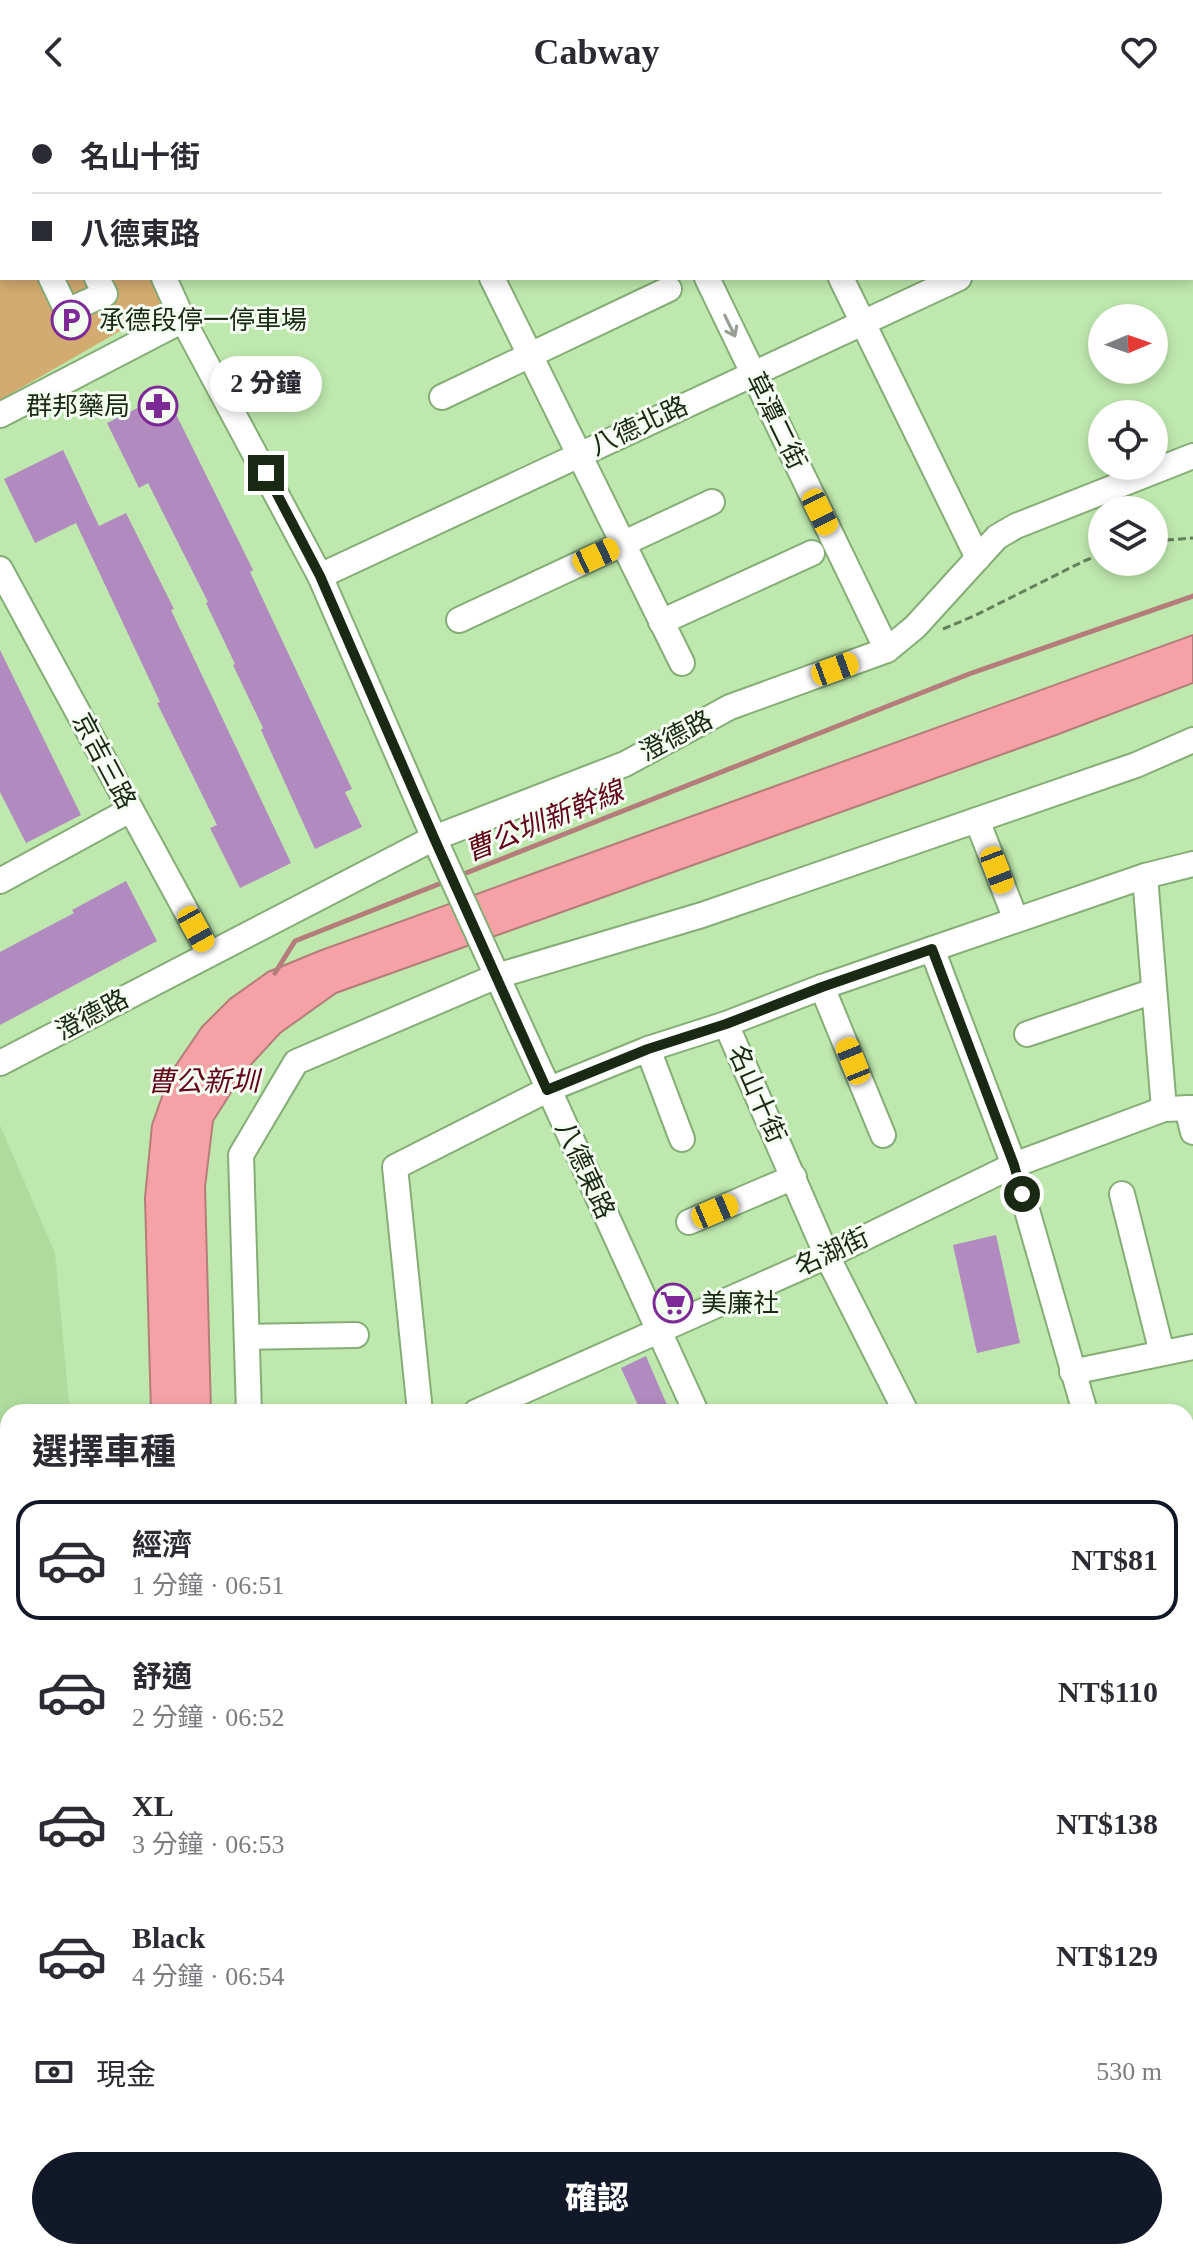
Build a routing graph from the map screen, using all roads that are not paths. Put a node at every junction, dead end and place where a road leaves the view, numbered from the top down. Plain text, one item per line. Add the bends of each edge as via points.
1 (52, 280) edge
2 (98, 280) edge
3 (165, 280) edge
4 (493, 280) edge
5 (708, 280) edge
6 (842, 280) edge
7 (955, 280) edge
8 (669, 289) dead end
9 (183, 320) junction
10 (862, 322) junction
11 (530, 356) junction
12 (753, 374) junction
13 (442, 397) dead end
14 (0, 415) edge
15 (578, 454) junction
16 (1193, 456) edge
17 (712, 502) dead end
18 (623, 544) junction
19 (812, 553) dead end
20 (978, 558) junction
21 (0, 569) edge
22 (320, 576) junction
23 (459, 620) dead end
24 (661, 622) junction
25 (887, 650) junction
26 (682, 663) dead end
27 (1193, 740) edge
28 (130, 810) junction
29 (977, 820) junction
30 (434, 838) junction
31 (1193, 864) edge
32 (1145, 876) junction
33 (0, 881) edge
34 (1016, 920) junction
35 (932, 949) junction
36 (209, 953) junction
37 (497, 976) junction
38 (822, 987) junction
39 (1154, 991) junction
40 (726, 1024) junction
41 (1027, 1034) dead end
42 (648, 1049) junction
43 (0, 1063) edge
44 (547, 1090) junction
45 (1184, 1114) edge
46 (883, 1135) dead end
47 (682, 1139) dead end
48 (1014, 1165) junction
49 (794, 1177) junction
50 (1122, 1194) dead end
51 (689, 1222) dead end
52 (827, 1256) junction
53 (660, 1330) junction
54 (356, 1335) dead end
55 (247, 1337) junction
56 (1193, 1347) edge
57 (1162, 1353) junction
58 (1072, 1372) junction
59 (249, 1404) edge
60 (419, 1404) edge
61 (509, 1404) edge
62 (692, 1404) edge
63 (902, 1404) edge
64 (1082, 1404) edge

1 - 2 street via 67,311 105,294
3 - 9 street, 八德東路
4 - 11 street
5 -> 12 street, 草潭二街
6 - 10 street
7 - 10 street, 八德北路
8 - 11 street
9 - 14 street
9 - 22 street, 八德東路
10 - 12 street, 八德北路
10 - 20 street
11 - 13 street
11 - 15 street
12 - 15 street, 八德北路
12 - 25 street, 草潭二街
15 - 18 street
15 - 22 street, 八德北路
16 - 20 street via 1016,526
17 - 18 street
18 - 23 street
18 - 24 street
19 - 24 street
20 - 25 street
21 - 28 street, 京吉三路
22 - 30 street, 八德東路
24 - 26 street
25 - 30 street, 澄德路 via 730,707 625,764
27 - 29 street
28 - 33 street
28 - 36 street, 京吉三路
29 - 34 street
29 - 37 street via 702,915
30 - 36 street, 澄德路
30 - 37 street, 八德東路
31 - 32 street, 名山十街
32 - 34 street, 名山十街
32 - 39 street
34 - 35 street, 名山十街
35 - 38 street, 名山十街
35 - 48 street
36 - 43 street, 澄德路
37 - 44 street, 八德東路
37 - 55 street via 296,1062 241,1155
38 - 40 street, 名山十街
38 - 46 street
39 - 41 street
39 - 45 street
40 - 42 street
40 - 49 street, 名山十街
42 - 44 street
42 - 47 street
44 - 53 street, 八德東路
44 - 60 street via 395,1167
45 - 48 street, 名湖街
48 - 52 street, 名湖街
48 - 58 street
49 - 51 street
49 - 52 street, 名山十街
50 - 57 street
52 - 53 street, 名湖街
52 - 63 street, 名山十街
53 - 61 street, 名湖街
53 - 62 street, 八德東路
54 - 55 street
55 - 59 street
56 - 57 street
57 - 58 street
58 - 64 street

